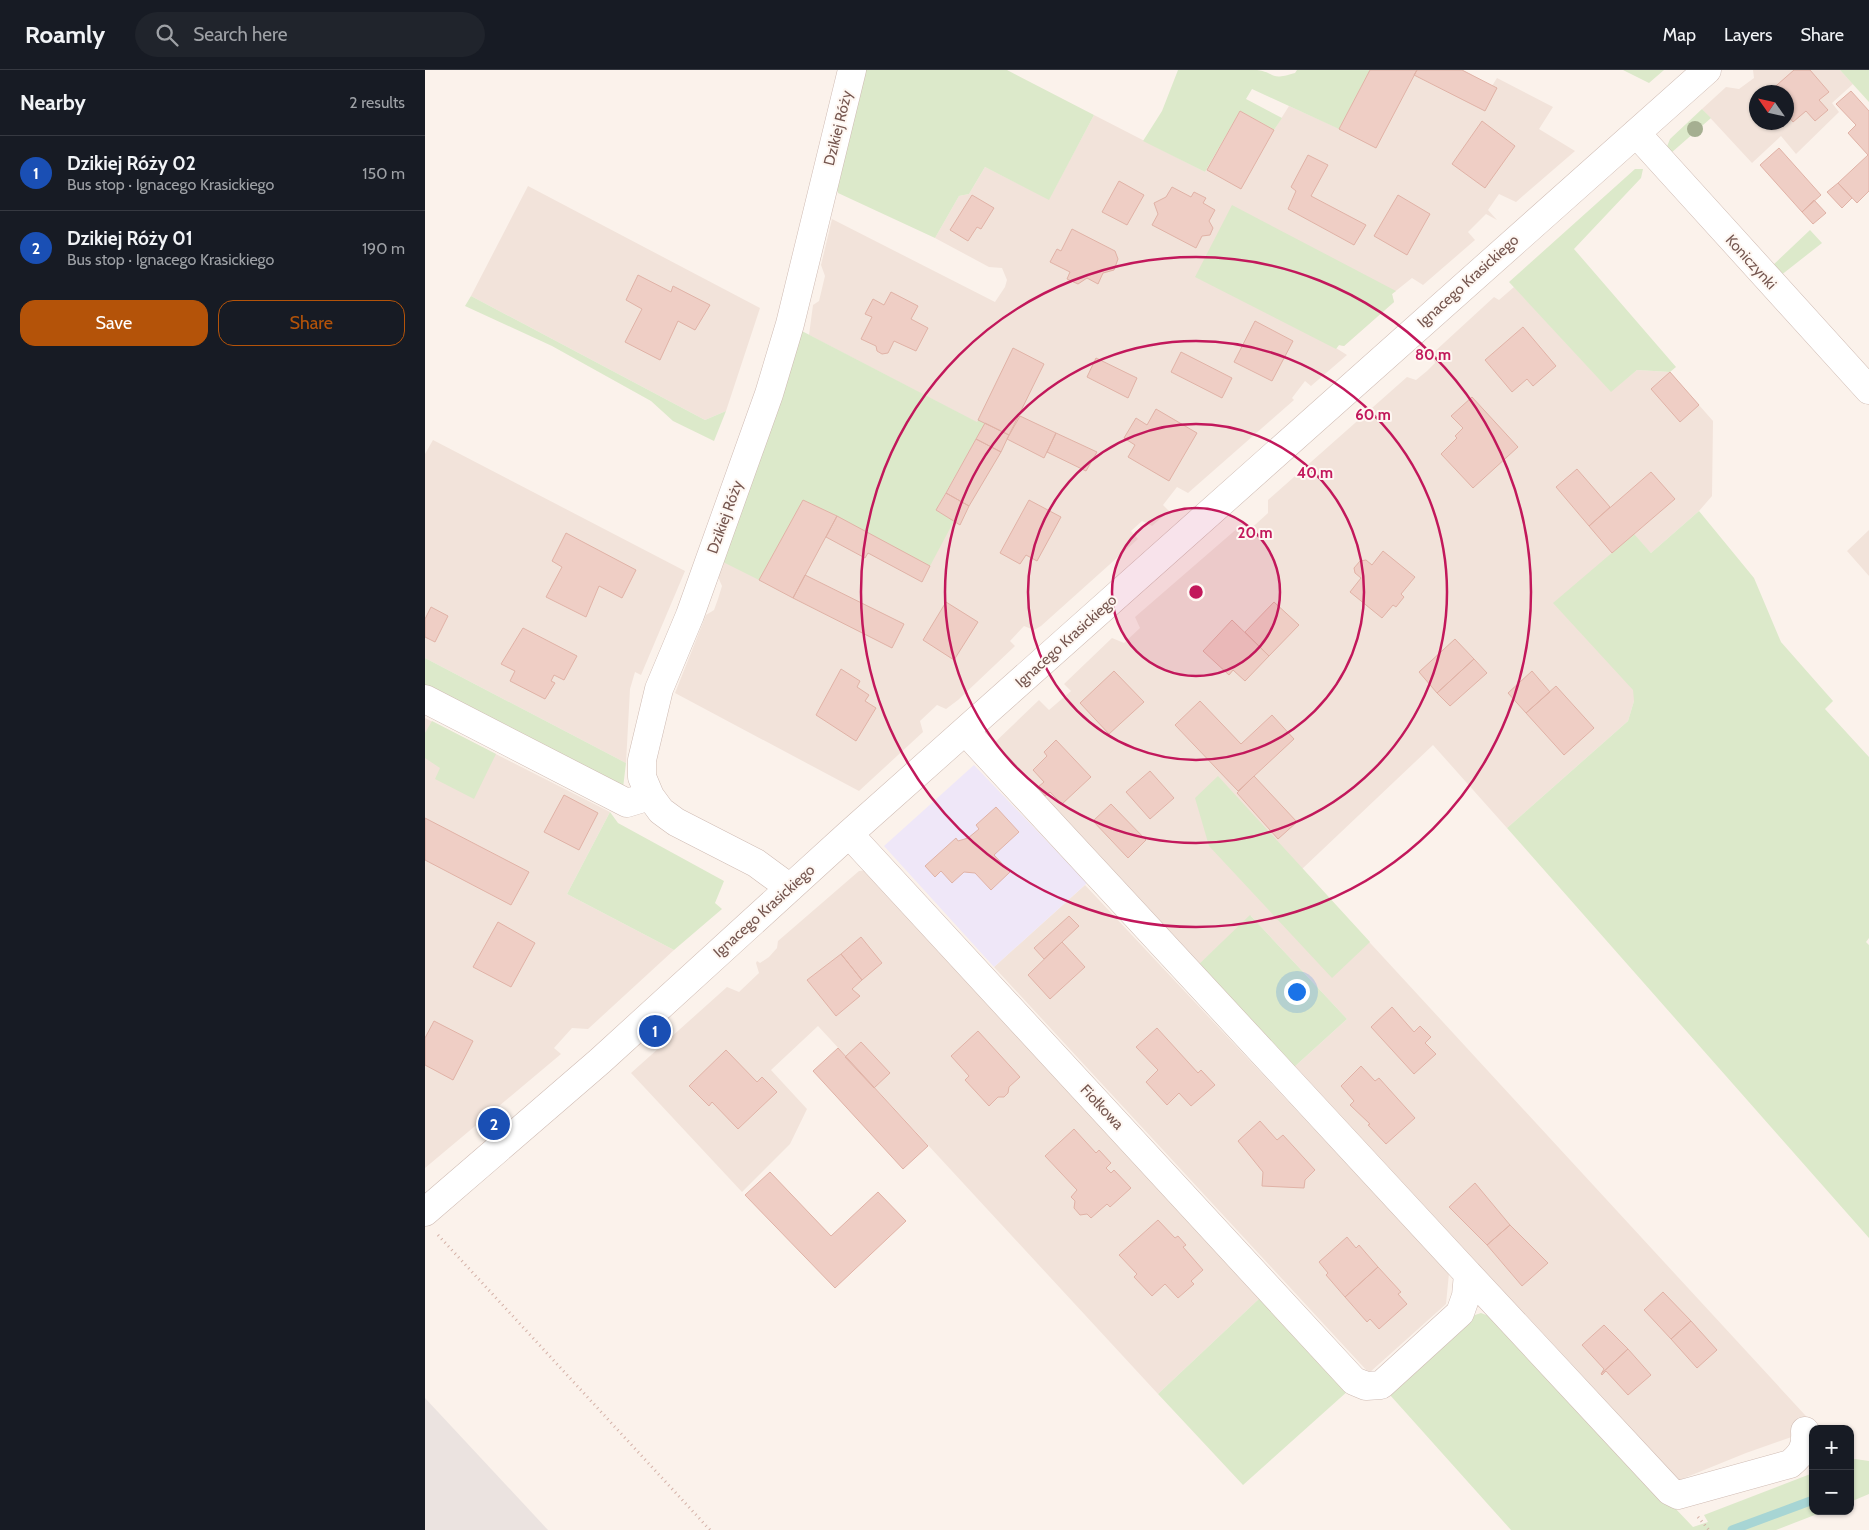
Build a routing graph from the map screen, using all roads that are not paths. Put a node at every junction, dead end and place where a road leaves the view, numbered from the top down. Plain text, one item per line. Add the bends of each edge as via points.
1 (852, 70) edge
2 (1707, 70) edge
3 (1635, 133) junction
4 (1869, 390) edge
5 (425, 699) edge
6 (965, 732) junction
7 (650, 796) junction
8 (849, 834) junction
9 (790, 888) junction
10 (429, 1221) edge
11 (1467, 1274) junction
12 (1805, 1431) dead end

1 - 7 street, Dzikiej Róży via 790,324 769,394 690,615 659,689 642,760 642,777
2 - 3 street, Ignacego Krasickiego
3 - 4 street, Koniczynki
3 - 6 street, Ignacego Krasickiego
5 - 7 street via 627,803
6 - 8 street, Ignacego Krasickiego
6 - 11 street
7 - 9 street, Dzikiej Róży via 661,811 676,822 756,863
8 - 9 street, Ignacego Krasickiego
8 - 11 street, Fiołkowa via 1354,1381 1366,1386 1381,1385 1460,1313 1466,1296
9 - 10 street, Ignacego Krasickiego
11 - 12 street via 1670,1491 1678,1495 1789,1464 1806,1446

